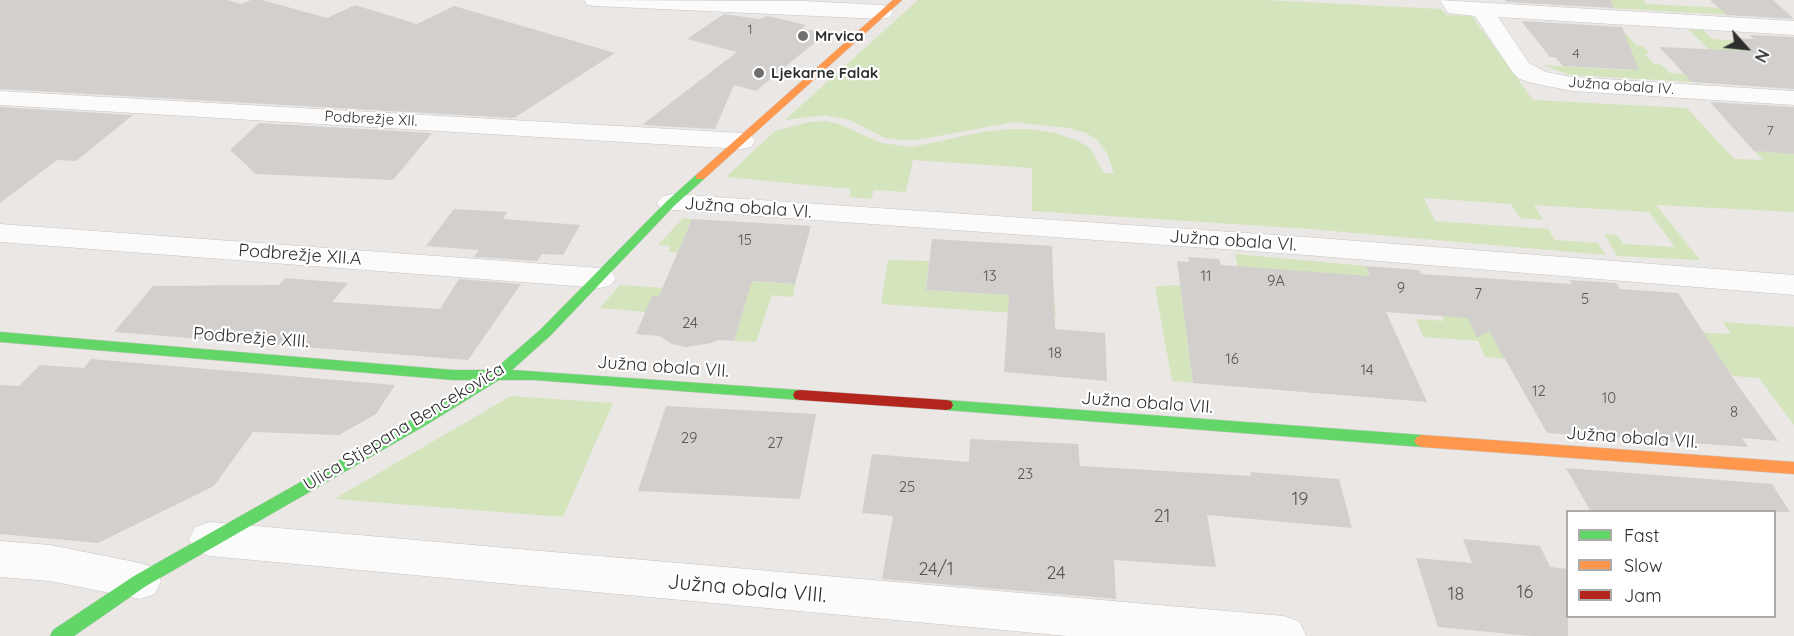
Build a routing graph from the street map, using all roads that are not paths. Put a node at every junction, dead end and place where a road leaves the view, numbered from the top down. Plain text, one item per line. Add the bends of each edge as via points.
1 (595, 0) edge
2 (1454, 4) edge
3 (890, 6) edge
4 (1482, 10) junction
5 (1794, 28) edge
6 (0, 98) edge
7 (1794, 98) edge
8 (742, 141) junction
9 (671, 203) junction
10 (0, 233) edge
11 (600, 278) junction
12 (1794, 285) edge
13 (0, 337) edge
14 (498, 374) junction
15 (1794, 468) edge
16 (210, 539) junction
17 (0, 559) edge
18 (140, 581) junction
19 (59, 636) edge
20 (1284, 636) edge

1 - 3 street
2 - 4 street
3 - 8 street, Ulica Stjepana Bencekovića
4 - 5 street
4 - 7 street, Južna obala IV. via 1521,68 1541,78 1572,84
6 - 8 street, Podbrežje XII.
8 - 9 street, Ulica Stjepana Bencekovića
9 - 11 street, Ulica Stjepana Bencekovića
9 - 12 street, Južna obala VI. via 1294,245
10 - 11 street, Podbrežje XII.A
11 - 14 street, Ulica Stjepana Bencekovića
13 - 14 street, Podbrežje XIII. via 453,375
14 - 15 street, Južna obala VII.
14 - 16 street, Ulica Stjepana Bencekovića via 422,421
16 - 18 street, Ulica Stjepana Bencekovića
16 - 20 street, Južna obala VIII.
17 - 18 street
18 - 19 street, Ulica Stjepana Bencekovića

